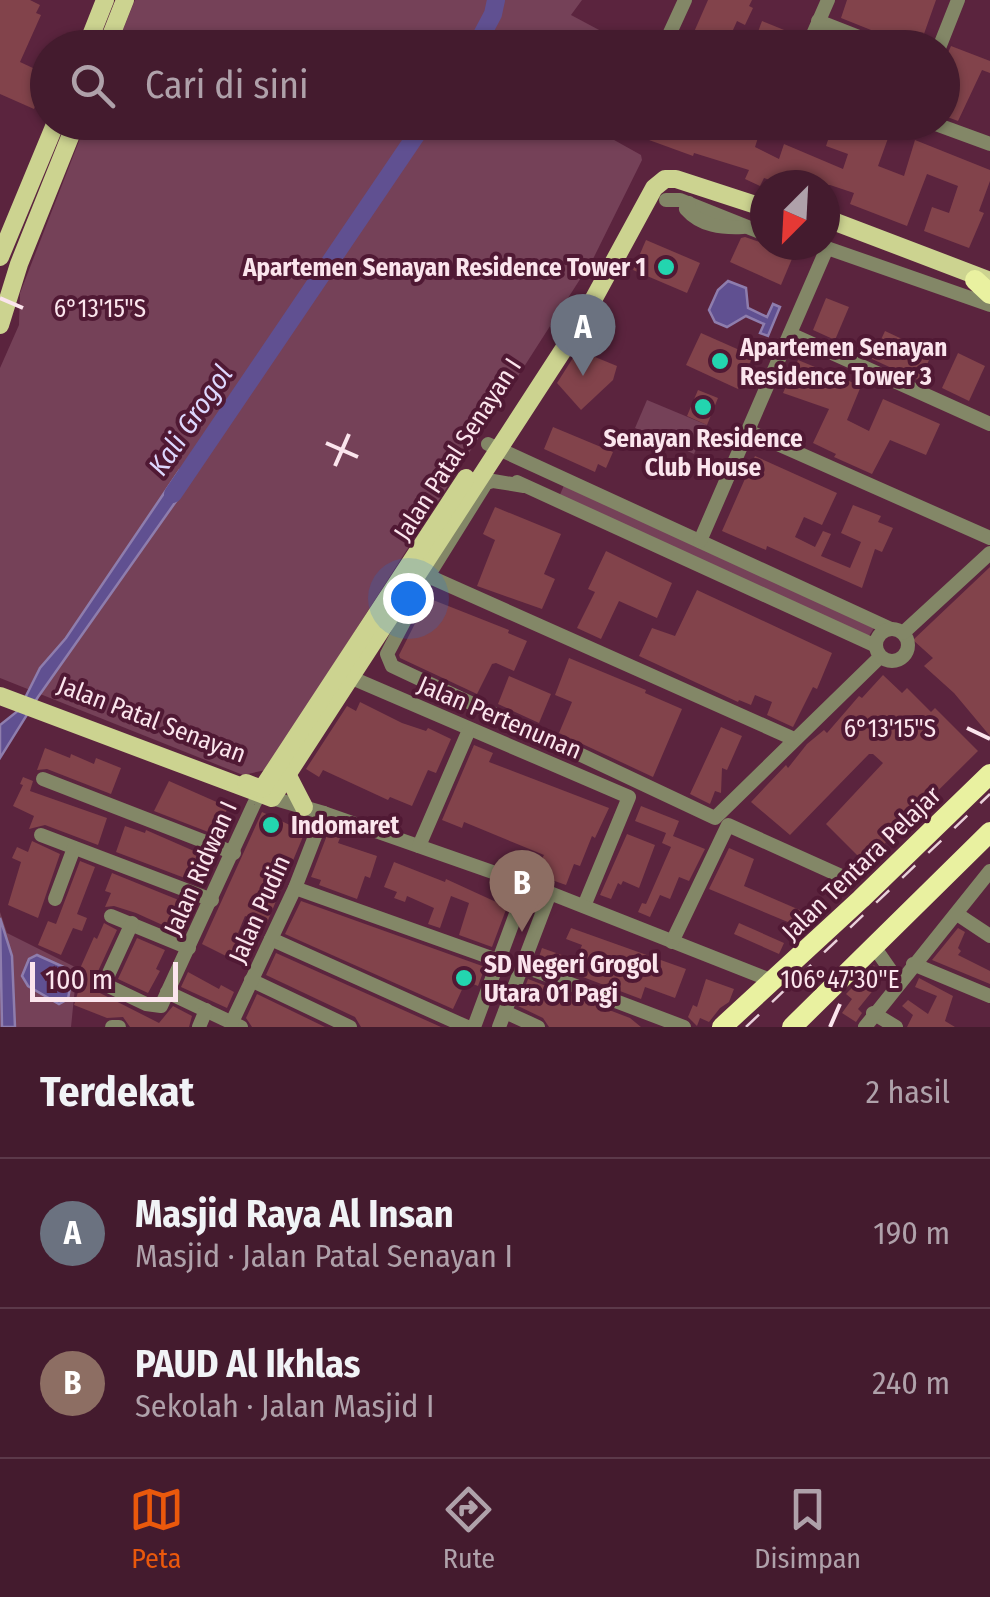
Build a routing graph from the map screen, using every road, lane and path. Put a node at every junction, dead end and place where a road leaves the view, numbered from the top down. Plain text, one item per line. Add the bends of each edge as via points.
1 (104, 0) edge
2 (125, 0) edge
3 (685, 0) edge
4 (828, 0) edge
5 (958, 0) edge
6 (818, 21) junction
7 (93, 30) edge
8 (113, 30) edge
9 (671, 30) edge
10 (814, 30) edge
11 (841, 30) edge
12 (946, 30) edge
13 (960, 133) edge
14 (52, 140) edge
15 (66, 140) edge
16 (990, 144) edge
17 (43, 180) junction
18 (750, 193) edge
19 (666, 200) dead end
20 (750, 203) edge
21 (840, 224) edge
22 (750, 228) edge
23 (840, 242) edge
24 (840, 244) edge
25 (1, 254) edge
26 (818, 260) edge
27 (19, 264) junction
28 (984, 280) edge
29 (0, 299) edge
30 (990, 305) edge
31 (0, 325) edge
32 (790, 334) junction
33 (990, 424) edge
34 (748, 431) junction
35 (493, 447) junction
36 (481, 465) junction
37 (559, 476) junction
38 (524, 486) junction
39 (548, 498) junction
40 (990, 538) edge
41 (700, 541) junction
42 (990, 553) edge
43 (428, 576) junction
44 (898, 631) junction
45 (878, 651) junction
46 (352, 678) junction
47 (0, 687) edge
48 (0, 696) edge
49 (22, 700) junction
50 (469, 730) junction
51 (794, 739) junction
52 (990, 774) edge
53 (288, 776) junction
54 (43, 780) dead end
55 (270, 795) junction
56 (304, 807) junction
57 (324, 813) junction
58 (990, 832) edge
59 (42, 835) dead end
60 (419, 846) junction
61 (74, 848) junction
62 (234, 853) junction
63 (990, 870) edge
64 (842, 876) dead end
65 (527, 884) junction
66 (296, 888) junction
67 (550, 893) junction
68 (56, 900) dead end
69 (212, 900) junction
70 (584, 906) junction
71 (957, 914) junction
72 (110, 916) dead end
73 (132, 923) junction
74 (990, 936) edge
75 (271, 939) junction
76 (672, 942) junction
77 (189, 948) junction
78 (875, 948) junction
79 (500, 961) junction
80 (913, 964) junction
81 (523, 966) junction
82 (747, 972) junction
83 (251, 980) junction
84 (773, 982) junction
85 (898, 982) junction
86 (167, 992) junction
87 (990, 996) edge
88 (756, 997) junction
89 (628, 1006) junction
90 (206, 1010) junction
91 (873, 1012) junction
92 (502, 1020) edge
93 (661, 1023) edge
94 (237, 1025) edge
95 (199, 1027) edge
96 (350, 1027) edge
97 (471, 1027) edge
98 (538, 1027) edge
99 (646, 1027) edge
100 (684, 1027) edge
101 (722, 1027) edge
102 (792, 1027) edge
103 (864, 1027) edge
104 (896, 1027) edge

1 - 7 main road
2 - 8 main road
3 - 9 street
4 - 6 street
5 - 12 street
6 - 10 street
6 - 11 street
13 - 16 street
14 - 17 main road
15 - 17 main road
17 - 25 main road
17 - 27 main road
18 - 35 main road, Jalan Patal Senayan I via 672,168 650,176 573,319
19 - 22 street
20 - 35 main road, Jalan Patal Senayan I via 676,178 658,183 580,324
21 - 28 main road
23 - 28 main road
24 - 30 street
26 - 32 street
27 - 29 main road
27 - 31 main road
32 - 33 street
32 - 34 street
34 - 40 street
34 - 41 street
35 - 36 main road, Jalan Patal Senayan I
35 - 37 street
36 - 38 street
36 - 46 main road, Jalan Patal Senayan I
36 - 55 main road, Jalan Patal Senayan I
37 - 39 street
37 - 41 street
38 - 39 street
38 - 43 street via 486,483
39 - 45 street
41 - 44 street
42 - 44 street
43 - 51 street
43 - 51 street via 390,646 392,666 715,818
44 - 45 street via 880,634
44 - 45 street via 909,644 904,656 893,662
45 - 51 street
46 - 50 street, Jalan Pertenunan
46 - 53 main road, Jalan Patal Senayan I
47 - 49 main road, Jalan Patal Senayan
48 - 49 main road, Jalan Patal Senayan
49 - 55 main road, Jalan Patal Senayan
50 - 60 street
50 - 70 street, Jalan Pertenunan via 630,798
52 - 84 highway, Jalan Tentara Pelajar
53 - 55 main road, Jalan Patal Senayan I
53 - 56 main road
54 - 62 street
55 - 56 street, Jalan Patal Senayan
55 - 62 street, Jalan Ridwan I
56 - 57 street, Jalan Patal Senayan
57 - 60 street, Jalan Patal Senayan
57 - 66 street, Jalan Pudin
58 - 78 highway
59 - 61 street
60 - 65 street, Jalan Patal Senayan
61 - 68 street
61 - 69 street
62 - 69 street, Jalan Ridwan I
63 - 71 street
64 - 76 street via 728,825
65 - 67 street, Jalan Patal Senayan
65 - 79 street
66 - 75 street, Jalan Pudin
66 - 79 street
67 - 70 street, Jalan Patal Senayan
67 - 81 street
69 - 77 street, Jalan Ridwan I
70 - 76 street, Jalan Patal Senayan
71 - 74 street
71 - 80 street
72 - 73 street
73 - 77 street
73 - 86 street, Jalan Ridwan I via 104,984 151,1005 161,1006
75 - 83 street, Jalan Pudin
75 - 97 street
76 - 82 street, Jalan Patal Senayan
77 - 86 street, Jalan Ridwan I
78 - 85 street
78 - 102 highway
79 - 97 street
80 - 85 street
80 - 87 street
81 - 89 street
81 - 92 street
82 - 84 street, Jalan Patal Senayan
82 - 88 street
83 - 94 street, Jalan Pudin
83 - 96 street
84 - 88 highway, Jalan Tentara Pelajar
85 - 91 street
86 - 90 street
88 - 101 highway, Jalan Tentara Pelajar
89 - 93 street
89 - 99 street
90 - 94 street
90 - 95 street
91 - 103 street
91 - 104 street
92 - 98 street
93 - 100 street

